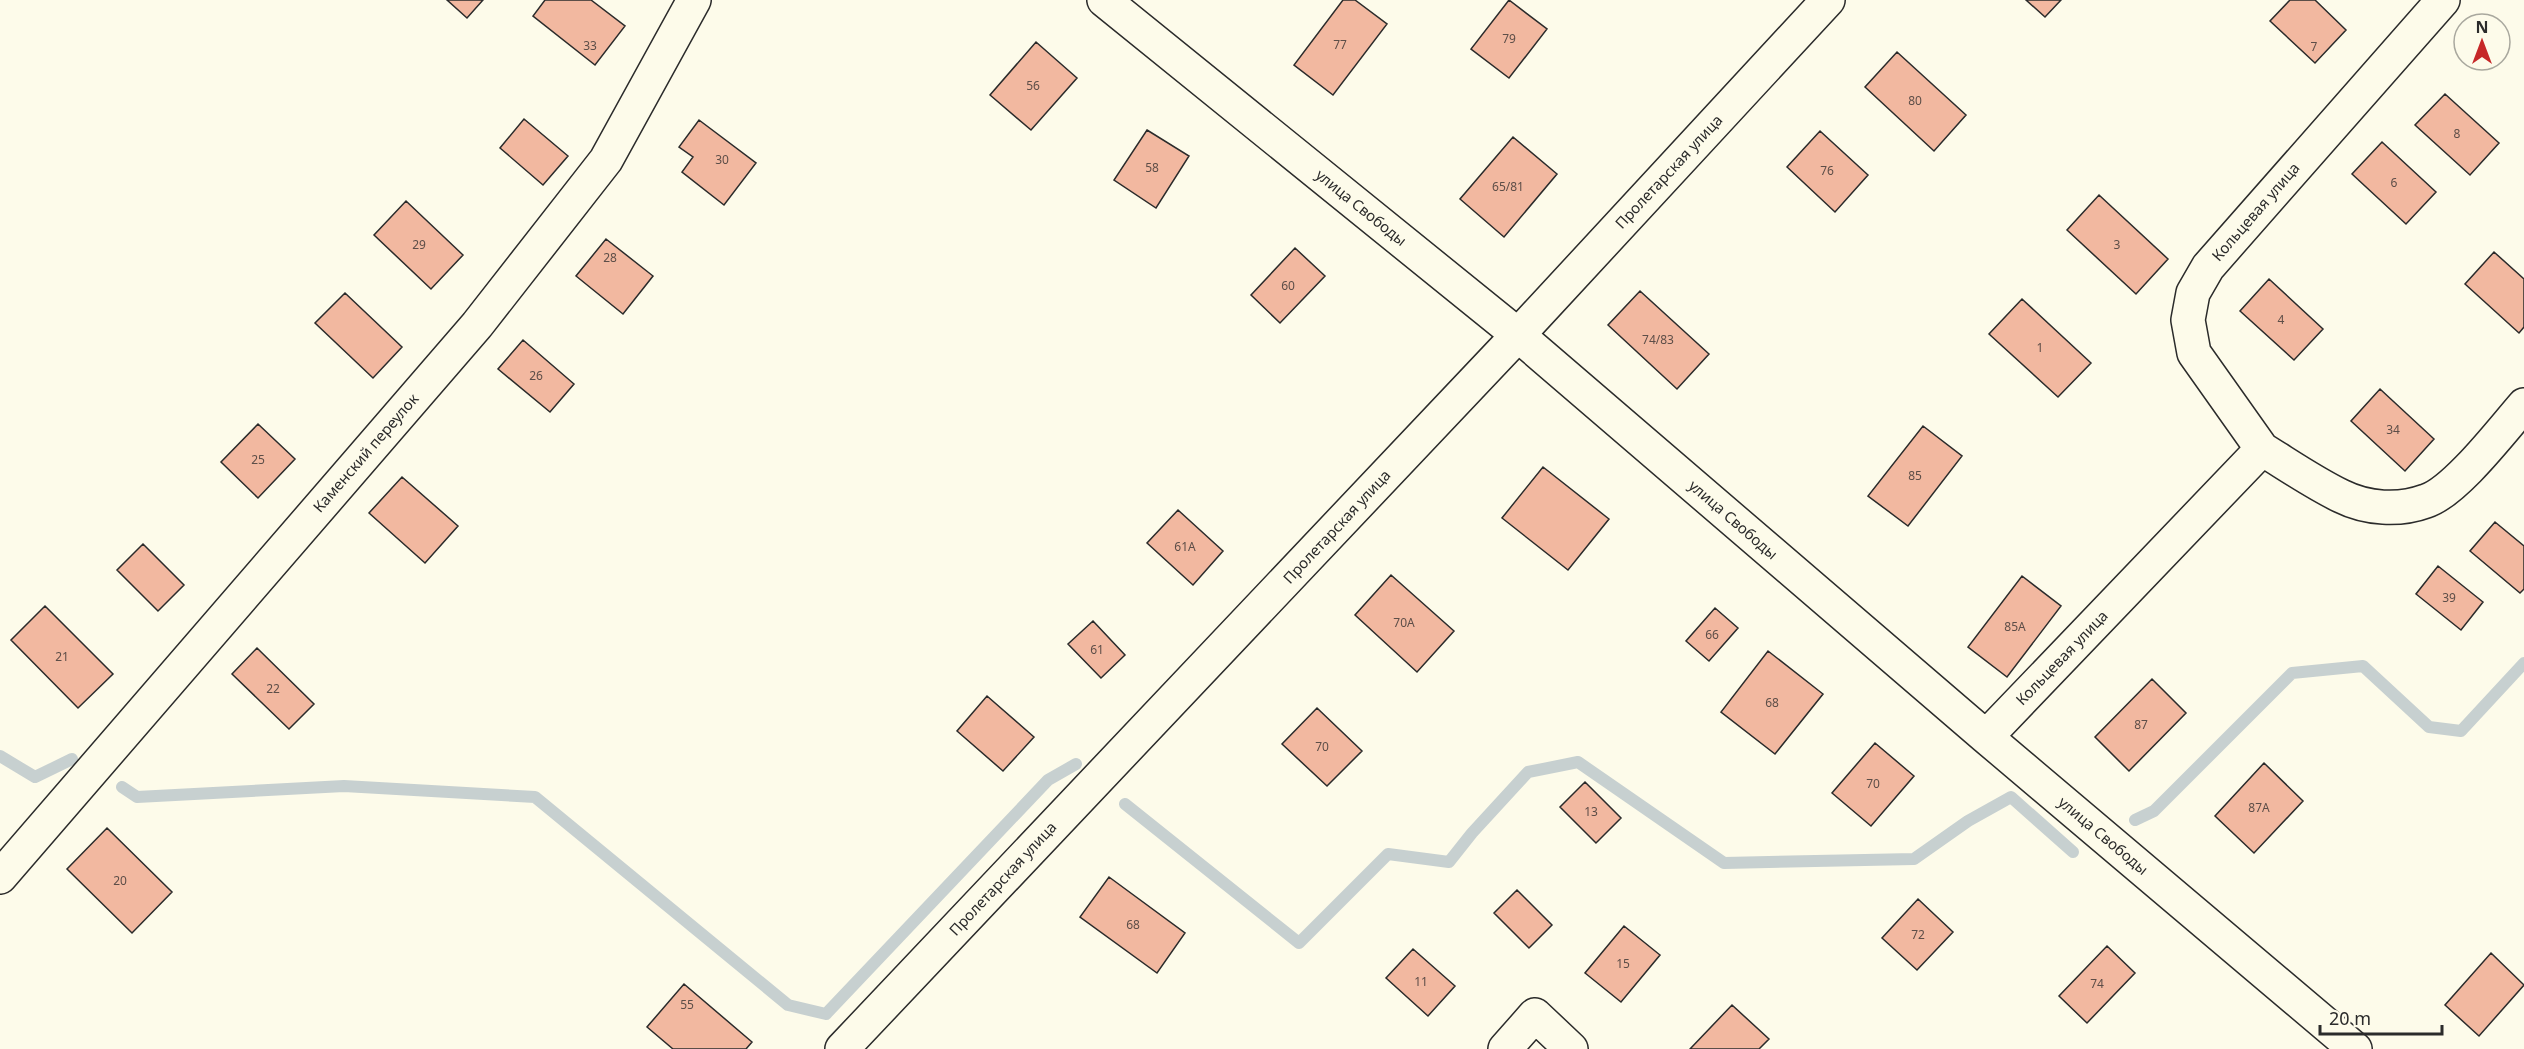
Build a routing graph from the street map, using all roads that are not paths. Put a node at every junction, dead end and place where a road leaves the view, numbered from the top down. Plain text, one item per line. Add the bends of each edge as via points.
1 (694, 0) edge
2 (1104, 0) edge
3 (1828, 0) edge
4 (2443, 0) edge
5 (1518, 335) junction
6 (2524, 405) edge
7 (2262, 449) junction
8 (1986, 737) junction
9 (0, 877) edge
10 (842, 1049) edge
11 (1504, 1049) edge
12 (1571, 1049) edge
13 (2355, 1049) edge

1 - 9 street, Каменский переулок via 606,160 477,325
2 - 5 street, улица Свободы
3 - 5 street, Пролетарская улица
4 - 7 street, Кольцевая улица via 2208,267 2193,292 2188,320 2194,353
5 - 8 street, улица Свободы
5 - 10 street, Пролетарская улица
6 - 7 street, Кольцевая улица via 2459,479 2428,501 2394,508 2368,506 2342,497
7 - 8 street, Кольцевая улица
8 - 13 street, улица Свободы
11 - 12 street via 1535,1015

